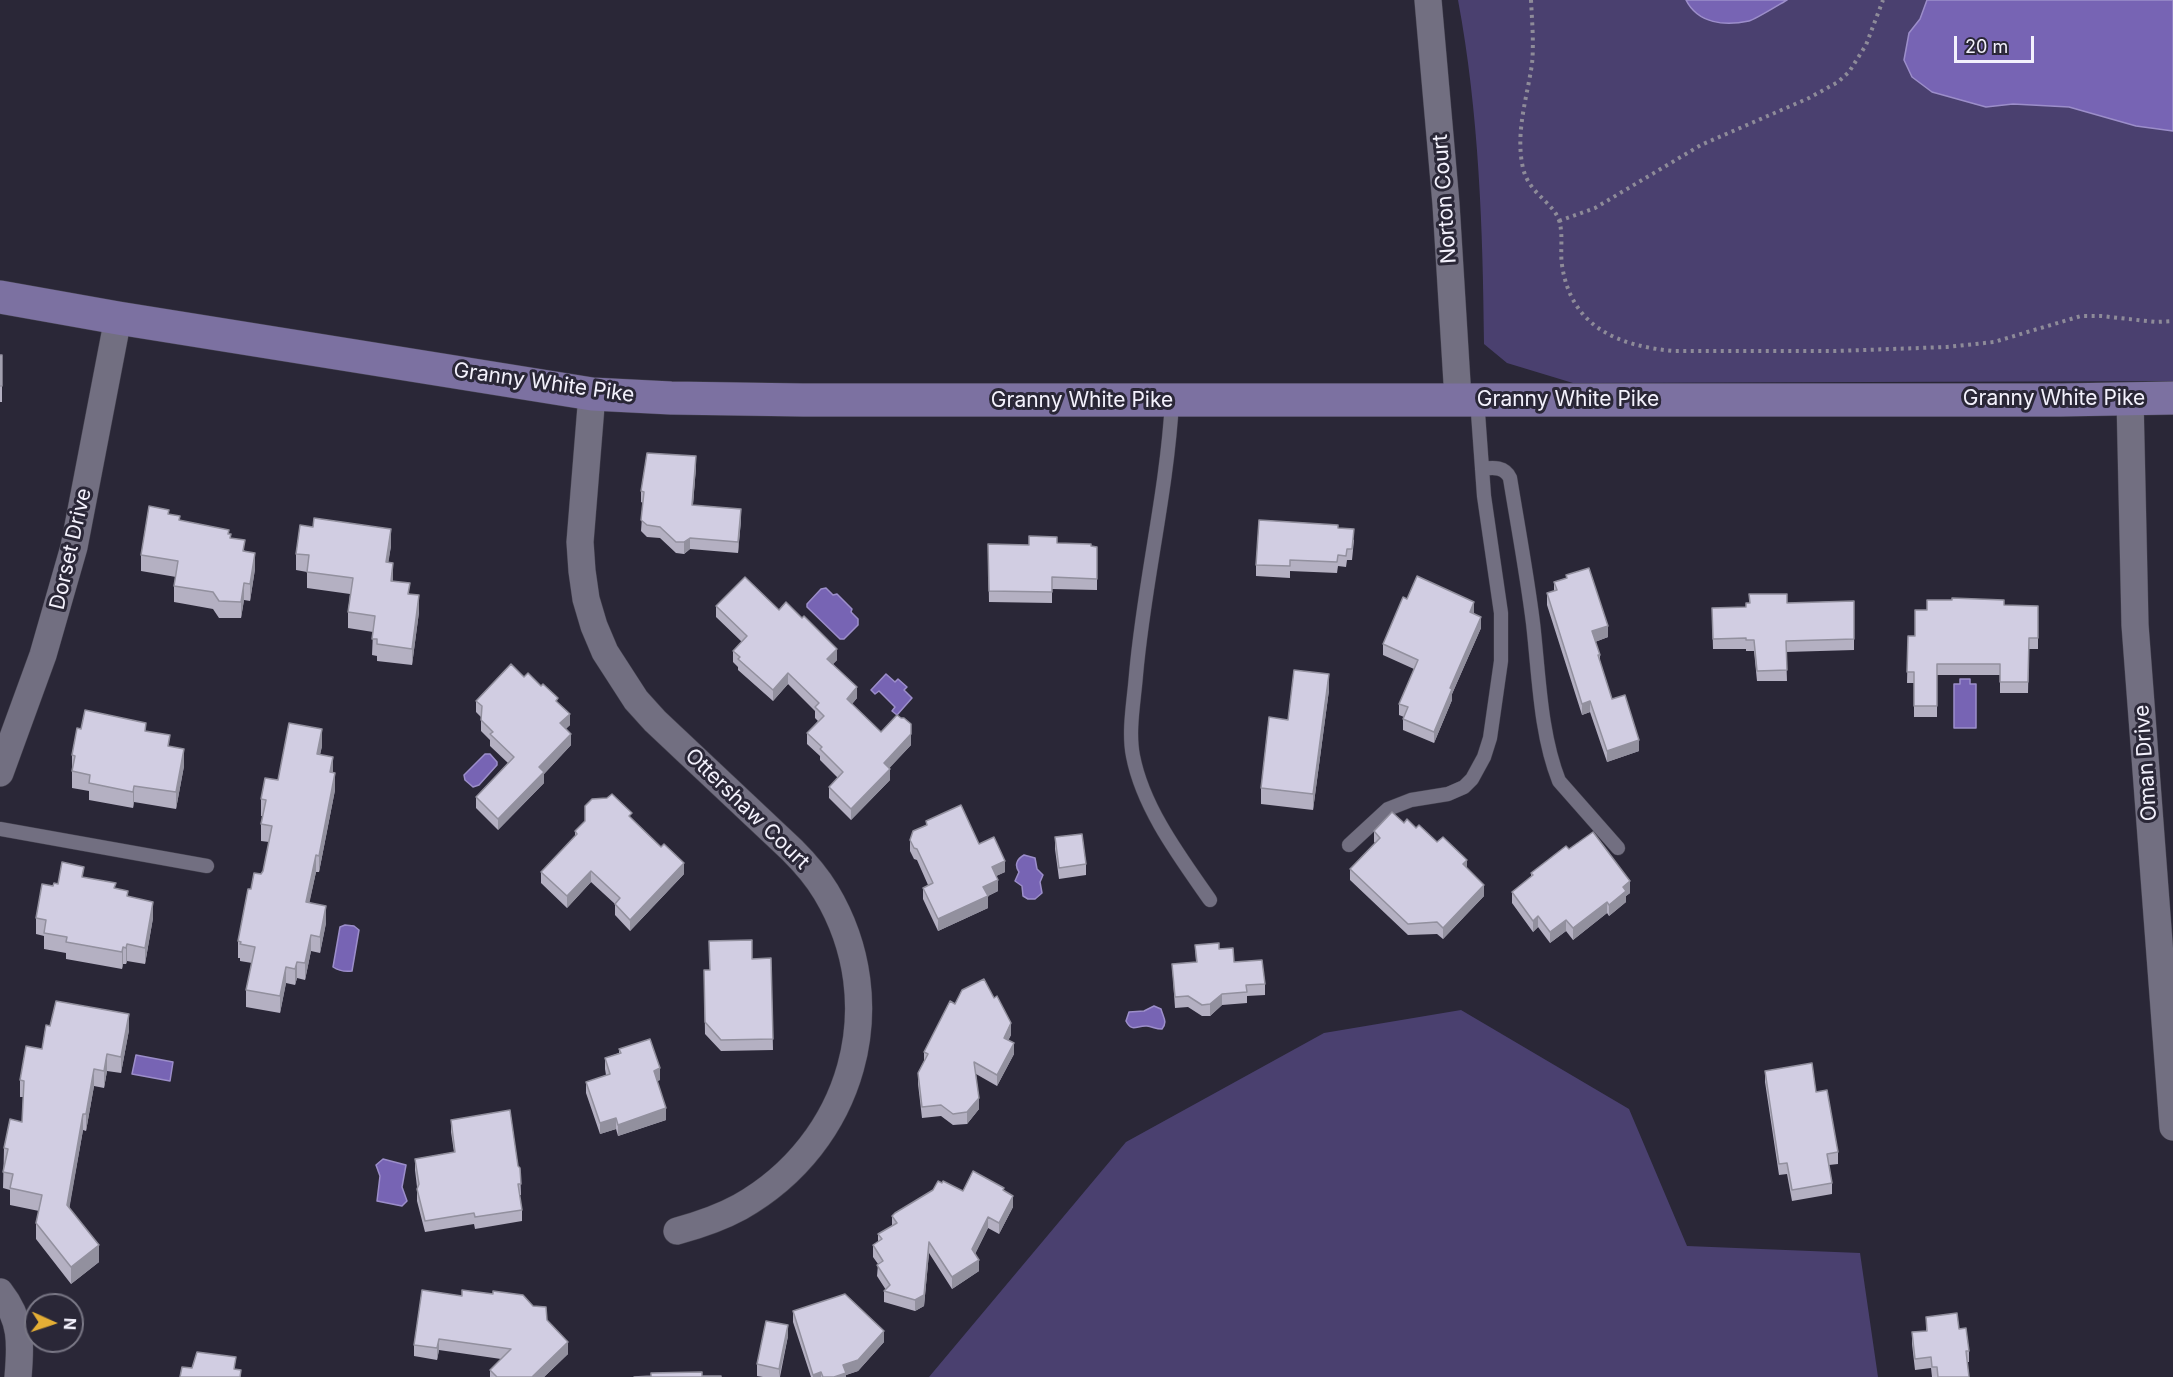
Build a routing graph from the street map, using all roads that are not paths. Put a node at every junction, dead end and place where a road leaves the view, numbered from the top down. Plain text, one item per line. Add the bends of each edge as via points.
1 (1428, 0) edge
2 (0, 297) edge
3 (118, 318) junction
4 (592, 394) junction
5 (2130, 398) junction
6 (2173, 398) edge
7 (1468, 399) junction
8 (1172, 400) junction
9 (1482, 469) junction
10 (0, 773) edge
11 (0, 829) edge
12 (1349, 845) dead end
13 (1618, 848) dead end
14 (207, 866) dead end
15 (1210, 900) dead end
16 (2173, 1127) edge
17 (677, 1231) dead end
18 (0, 1292) edge
19 (18, 1377) edge

1 - 7 street, Norton Court
2 - 3 main road, Granny White Pike
3 - 4 main road, Granny White Pike
3 - 10 street, Dorset Drive via 74,547 43,655
4 - 8 main road, Granny White Pike via 803,400
4 - 17 street, Ottershaw Court via 580,542 586,599 605,652 636,700 655,721 810,869 841,923 855,965 858,991 859,1018 851,1070 838,1103 815,1141 779,1180 742,1206
5 - 6 main road, Granny White Pike
5 - 7 main road, Granny White Pike
5 - 16 street, Oman Drive via 2135,625
7 - 8 main road, Granny White Pike
7 - 9 lane
8 - 15 lane via 1142,608 1132,750 1155,814
9 - 12 lane via 1498,585 1502,648 1484,757 1464,787 1388,809
9 - 13 lane via 1500,469 1510,478 1533,622 1540,696 1554,768 1559,781
11 - 14 lane
18 - 19 street via 19,1328

